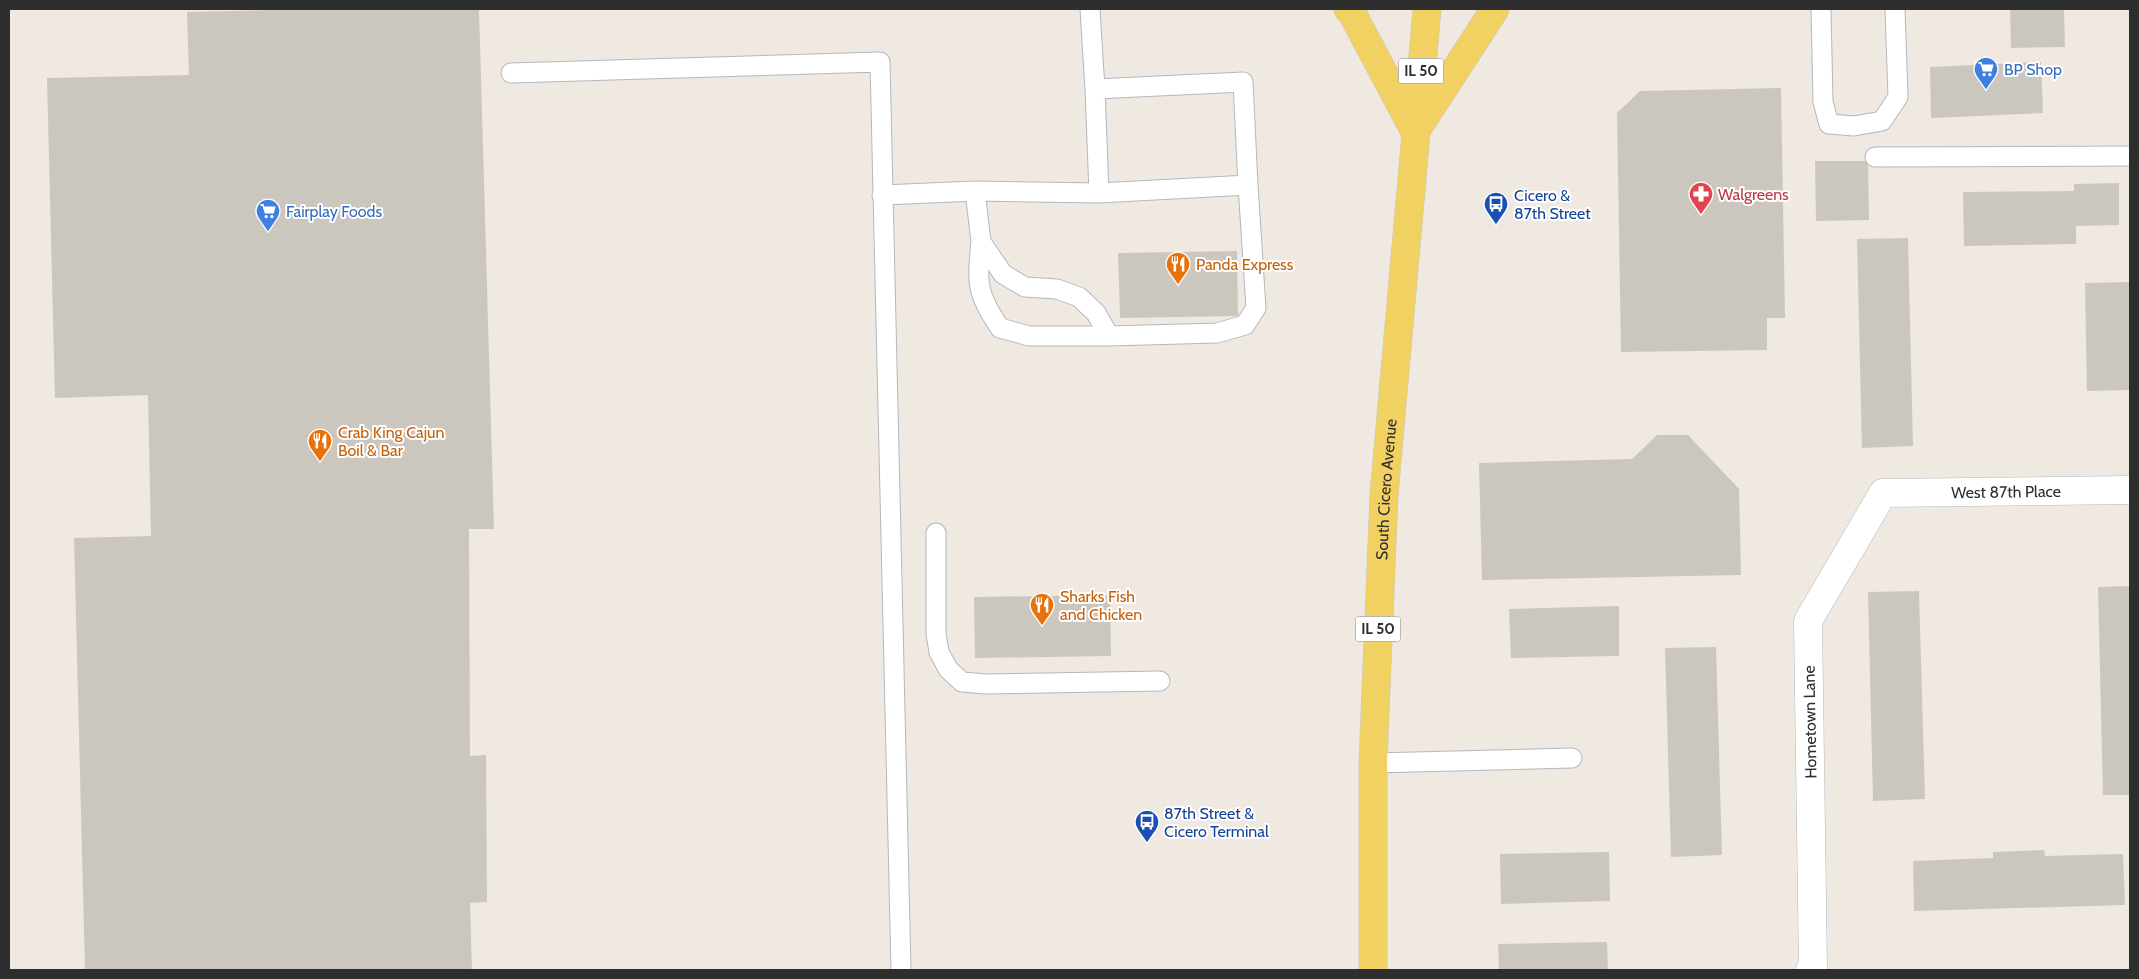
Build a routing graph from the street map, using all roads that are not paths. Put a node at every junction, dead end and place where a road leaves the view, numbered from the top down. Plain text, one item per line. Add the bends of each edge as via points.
1 (1090, 9) edge
2 (1348, 9) edge
3 (1427, 9) edge
4 (1495, 9) edge
5 (1821, 9) edge
6 (1896, 9) edge
7 (511, 73) dead end
8 (1095, 89) junction
9 (1415, 132) junction
10 (2130, 156) edge
11 (1875, 157) dead end
12 (1248, 185) junction
13 (975, 191) junction
14 (1099, 193) junction
15 (882, 195) junction
16 (981, 242) junction
17 (1109, 336) junction
18 (2130, 490) edge
19 (1883, 493) joint
20 (936, 533) dead end
21 (1160, 681) dead end
22 (1572, 758) dead end
23 (1373, 763) junction
24 (900, 970) edge
25 (1373, 970) edge
26 (1810, 970) edge

1 - 8 lane
2 - 9 main road
3 - 9 main road, South Cicero Avenue / IL 50
4 - 9 main road
5 - 6 lane via 1823,102 1829,124 1854,126 1882,121 1898,97
7 - 15 lane via 880,62
8 - 12 lane via 1243,82
8 - 14 lane
9 - 23 main road, South Cicero Avenue / IL 50 via 1384,495
10 - 11 lane
12 - 14 lane
12 - 17 lane via 1256,308 1245,325 1217,332
13 - 14 lane
13 - 15 lane
13 - 16 lane
15 - 24 lane
16 - 17 lane via 1003,274 1025,287 1057,289 1078,297 1096,313
16 - 17 lane via 977,280 985,306 1000,328 1029,336
18 - 19 street, West 87th Place
19 - 26 street, Hometown Lane via 1808,621 1814,968
20 - 21 lane via 936,634 939,652 948,669 962,682
22 - 23 lane
23 - 25 main road, South Cicero Avenue / IL 50

